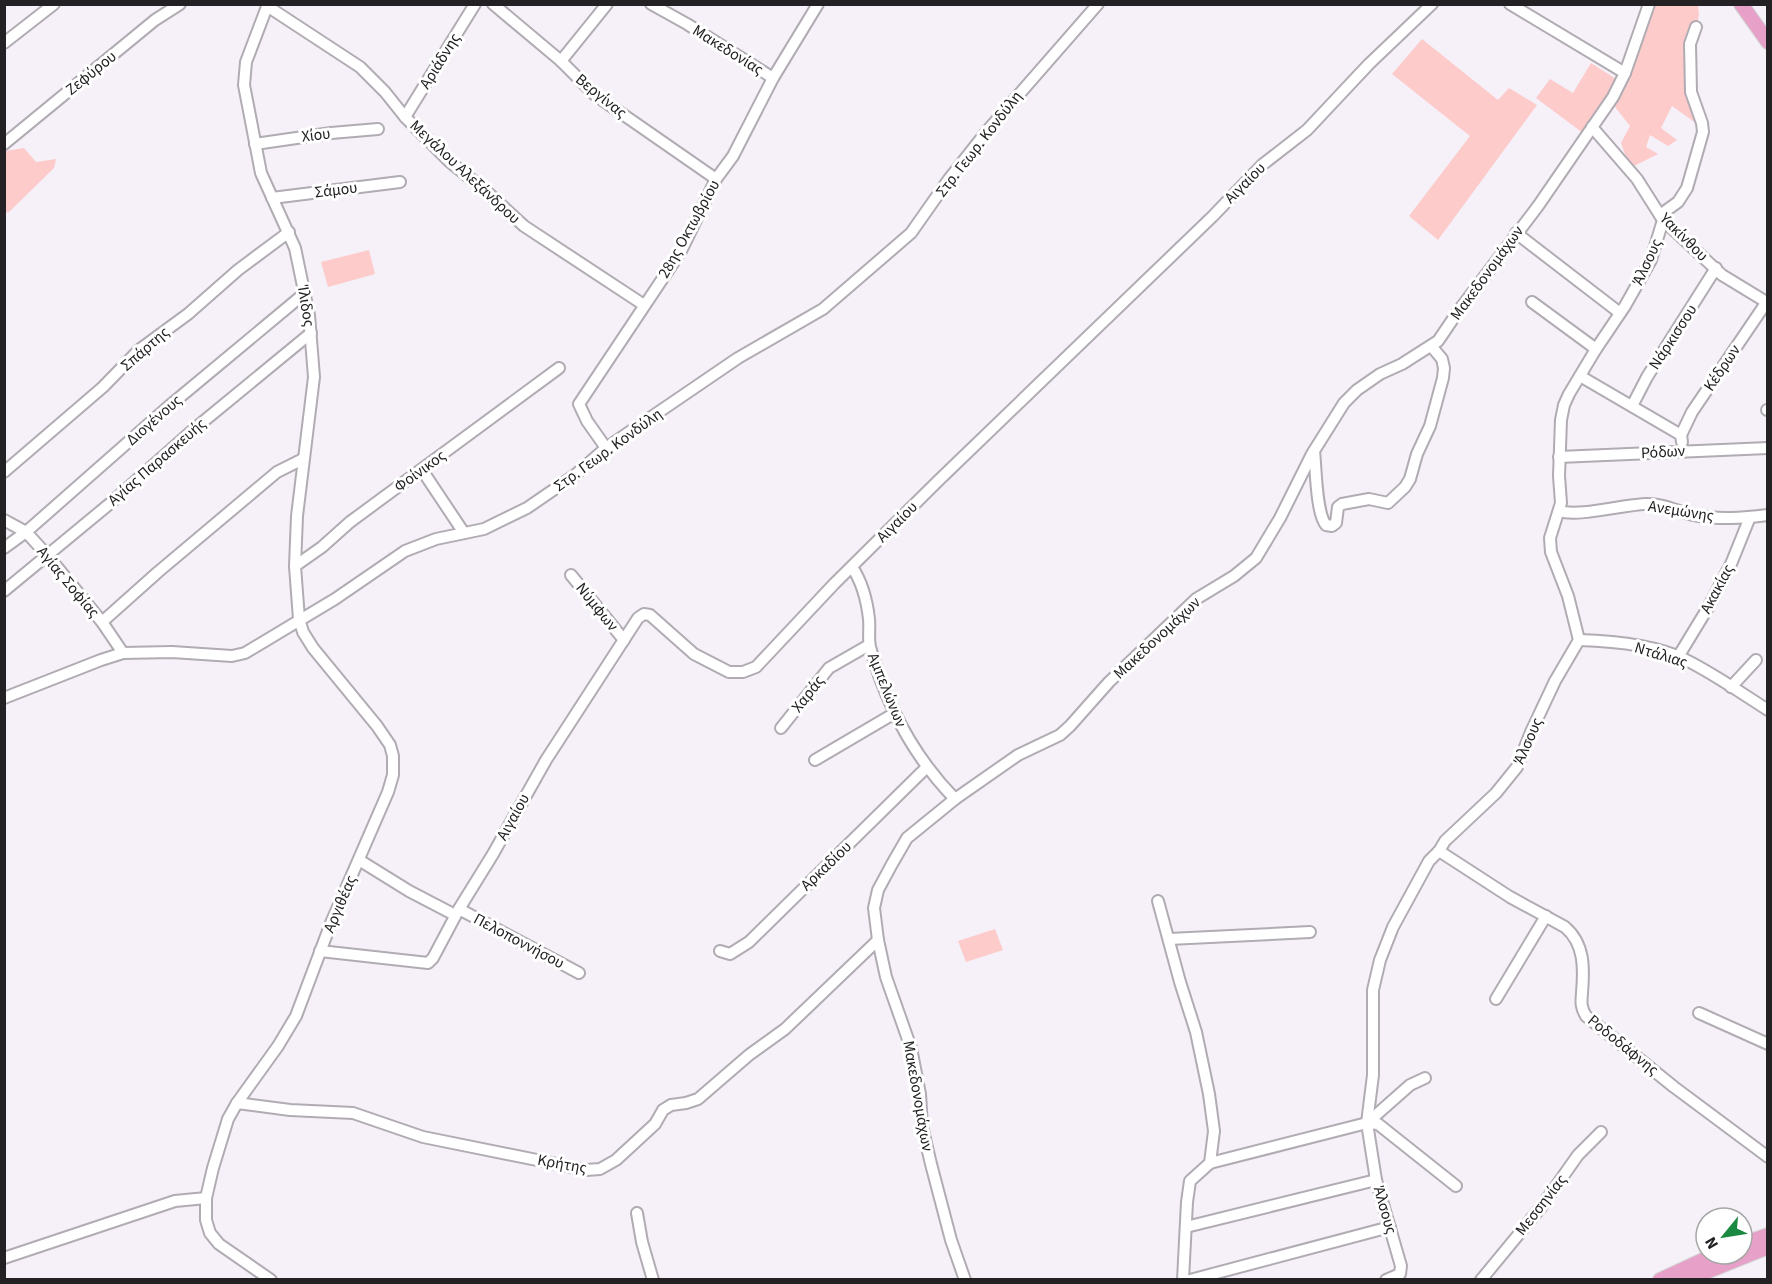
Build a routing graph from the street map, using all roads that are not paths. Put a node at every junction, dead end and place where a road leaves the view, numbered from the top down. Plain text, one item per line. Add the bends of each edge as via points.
1 (54, 4) edge
2 (180, 4) edge
3 (475, 4) edge
4 (493, 4) edge
5 (607, 4) edge
6 (651, 4) edge
7 (819, 4) edge
8 (1098, 4) edge
9 (1432, 4) edge
10 (1510, 4) edge
11 (1649, 4) edge
12 (1741, 4) edge
13 (267, 5) edge
14 (1696, 27) dead end
15 (1767, 42) edge
16 (4, 43) edge
17 (561, 62) junction
18 (1625, 73) junction
19 (773, 78) junction
20 (405, 117) junction
21 (1592, 127) junction
22 (378, 129) dead end
23 (4, 144) edge
24 (255, 144) junction
25 (716, 179) junction
26 (399, 182) dead end
27 (272, 198) junction
28 (1662, 218) junction
29 (289, 232) junction
30 (1516, 233) junction
31 (1716, 268) junction
32 (305, 293) junction
33 (1532, 302) dead end
34 (1767, 303) edge
35 (644, 305) junction
36 (1620, 313) junction
37 (311, 333) junction
38 (1432, 347) junction
39 (1596, 349) junction
40 (559, 368) dead end
41 (1580, 376) junction
42 (1632, 406) junction
43 (1681, 435) junction
44 (606, 448) junction
45 (1767, 448) edge
46 (1314, 451) junction
47 (1681, 451) junction
48 (1559, 457) junction
49 (303, 459) junction
50 (422, 470) junction
51 (4, 472) edge
52 (1559, 511) junction
53 (1767, 515) edge
54 (1750, 517) junction
55 (4, 520) edge
56 (26, 532) junction
57 (464, 533) junction
58 (4, 548) edge
59 (48, 556) junction
60 (295, 566) junction
61 (852, 567) junction
62 (571, 575) dead end
63 (4, 591) edge
64 (299, 619) junction
65 (102, 622) junction
66 (624, 640) junction
67 (1579, 640) junction
68 (869, 645) junction
69 (123, 653) junction
70 (1678, 657) junction
71 (1756, 660) dead end
72 (1731, 687) junction
73 (4, 698) edge
74 (1767, 710) edge
75 (895, 713) junction
76 (781, 728) dead end
77 (815, 760) dead end
78 (927, 767) junction
79 (955, 799) junction
80 (1439, 851) junction
81 (359, 860) junction
82 (1158, 901) dead end
83 (457, 912) junction
84 (1546, 916) junction
85 (1310, 932) dead end
86 (1169, 939) junction
87 (878, 940) junction
88 (320, 951) junction
89 (720, 951) dead end
90 (579, 973) dead end
91 (1496, 999) dead end
92 (1699, 1012) dead end
93 (1767, 1044) edge
94 (1425, 1078) dead end
95 (237, 1103) junction
96 (1367, 1123) junction
97 (1601, 1132) dead end
98 (1767, 1157) edge
99 (1210, 1163) junction
100 (1376, 1180) junction
101 (1456, 1186) dead end
102 (206, 1198) junction
103 (637, 1213) dead end
104 (1186, 1227) junction
105 (1390, 1227) junction
106 (1767, 1247) edge
107 (4, 1258) edge
108 (1694, 1264) edge
109 (271, 1280) edge
110 (653, 1280) edge
111 (965, 1280) edge
112 (1183, 1280) edge
113 (1190, 1280) edge
114 (1386, 1280) edge
115 (1481, 1280) edge
116 (1660, 1280) edge
117 (1686, 1280) edge

1 - 16 street
2 - 23 street, Ζεφύρου via 155,20
3 - 20 street, Αριάδνης
4 - 17 street, Βεργίνας
5 - 17 street
6 - 19 street, Μακεδονίας
7 - 19 street, 28ης Οκτωβρίου
8 - 44 street, Στρ. Γεωρ. Κονδύλη via 987,131 919,224 900,243 823,309 738,358
9 - 61 street, Αιγαίου via 1307,130 1262,165
10 - 18 street
11 - 18 street, Μακεδονομάχων
12 - 15 main road
13 - 20 street, Μεγάλου Αλεξάνδρου via 360,67
13 - 24 street, Ίλιδος via 245,73
14 - 28 street via 1690,44 1691,92 1703,132 1687,188
17 - 25 street, Βεργίνας via 603,101
18 - 21 street, Μακεδονομάχων
19 - 25 street, 28ης Οκτωβρίου via 733,156
20 - 35 street, Μεγάλου Αλεξάνδρου via 524,226
21 - 28 street, Υακίνθου via 1637,179
21 - 30 street, Μακεδονομάχων
22 - 24 street, Χίου
24 - 27 street, Ίλιδος
25 - 35 street, 28ης Οκτωβρίου via 681,251
26 - 27 street, Σάμου
27 - 29 street, Ίλιδος
28 - 31 street, Υακίνθου
28 - 36 street, Άλσους via 1658,245
29 - 32 street, Ίλιδος
29 - 51 street, Σπάρτης via 140,350
30 - 36 street
30 - 38 street, Μακεδονομάχων
31 - 34 street, Υακίνθου via 1735,285
31 - 42 street, Νάρκισσου
32 - 37 street, Ίλιδος
32 - 56 street, Διογένους
33 - 39 street
34 - 43 street, Κέδρων via 1692,412
35 - 44 street, 28ης Οκτωβρίου via 579,404
36 - 39 street, Άλσους
37 - 49 street, Ίλιδος via 314,377
37 - 59 street, Αγίας Παρασκευής
38 - 46 street, Μακεδονομάχων via 1357,390 1344,403
38 - 46 street via 1442,359 1443,378 1410,479 1391,501 1367,499 1342,504 1336,523 1326,525
39 - 41 street, Άλσους
40 - 50 street, Φοίνικος
41 - 42 street
41 - 48 street, Άλσους via 1564,405
42 - 43 street
43 - 47 street
44 - 57 street, Στρ. Γεωρ. Κονδύλη via 527,508 484,529
45 - 47 street, Ρόδων
46 - 79 street, Μακεδονομάχων via 1280,518 1249,566 1196,599 1060,735 1018,755
47 - 48 street, Ρόδων
48 - 52 street, Άλσους
49 - 60 street, Ίλιδος
49 - 65 street via 269,478
50 - 57 street
50 - 60 street, Φοίνικος
52 - 54 street, Ανεμώνης via 1578,513 1647,504 1708,518
52 - 67 street, Άλσους via 1550,538 1551,552 1569,596
53 - 54 street, Ανεμώνης
54 - 70 street, Ακακίας via 1731,564
55 - 56 street, Αγίας Σοφίας
56 - 58 street, Διογένους
56 - 59 street, Αγίας Σοφίας
57 - 64 street, Στρ. Γεωρ. Κονδύλη via 405,551
59 - 63 street, Αγίας Παρασκευής
59 - 65 street, Αγίας Σοφίας
60 - 64 street, Ίλιδος
61 - 66 street, Αιγαίου via 756,667 743,672 729,672 694,654 650,615 638,618
61 - 68 street, Αμπελώνων via 861,580 869,619
62 - 66 street, Νύμφων
64 - 69 street, Στρ. Γεωρ. Κονδύλη via 245,653 232,656
64 - 81 street, Αργιθέας via 313,648 386,737 393,756 388,792
65 - 69 street, Αγίας Σοφίας
66 - 83 street, Αιγαίου via 546,760
67 - 70 street, Ντάλιας via 1647,648
67 - 80 street, Άλσους via 1555,681 1517,768
68 - 75 street, Αμπελώνων
68 - 76 street, Χαράς via 829,668
69 - 73 street, Στρ. Γεωρ. Κονδύλη
70 - 72 street, Ντάλιας
71 - 72 street
72 - 74 street, Ντάλιας
75 - 77 street
75 - 78 street, Αμπελώνων
78 - 79 street, Αμπελώνων
78 - 89 street, Αρκαδίου via 749,942 730,954
79 - 87 street, Μακεδονομάχων via 907,838 891,864 874,908
80 - 84 street, Ροδοδάφνης
80 - 96 street, Άλσους via 1412,891 1380,960 1373,990 1373,1075
81 - 83 street, Πελοποννήσου via 409,891
81 - 88 street, Αργιθέας
82 - 86 street
83 - 88 street, Αιγαίου via 428,963
83 - 90 street, Πελοποννήσου
84 - 91 street
84 - 98 street, Ροδοδάφνης via 1576,937 1582,956 1581,1004 1586,1016
85 - 86 street
86 - 99 street via 1209,1094 1214,1131
87 - 95 street, Κρήτης via 785,1029 698,1099 663,1110 655,1124 616,1161 600,1169 586,1170 423,1137 353,1113
87 - 111 street, Μακεδονομάχων via 886,977 911,1047 922,1126
88 - 95 street, Αργιθέας via 296,1016
92 - 93 street
94 - 96 street via 1410,1085
95 - 102 street, Αργιθέας via 222,1133
96 - 99 street
96 - 100 street, Άλσους
96 - 101 street via 1385,1128
97 - 115 street, Μεσσηνίας via 1578,1155
99 - 104 street via 1190,1181
100 - 104 street
100 - 105 street, Άλσους
102 - 107 street via 175,1202
102 - 109 street, Αργιθέας via 210,1233 219,1244
103 - 110 street
104 - 112 street
105 - 113 street
105 - 114 street, Άλσους via 1401,1266 1400,1274
106 - 117 main road
108 - 116 main road

